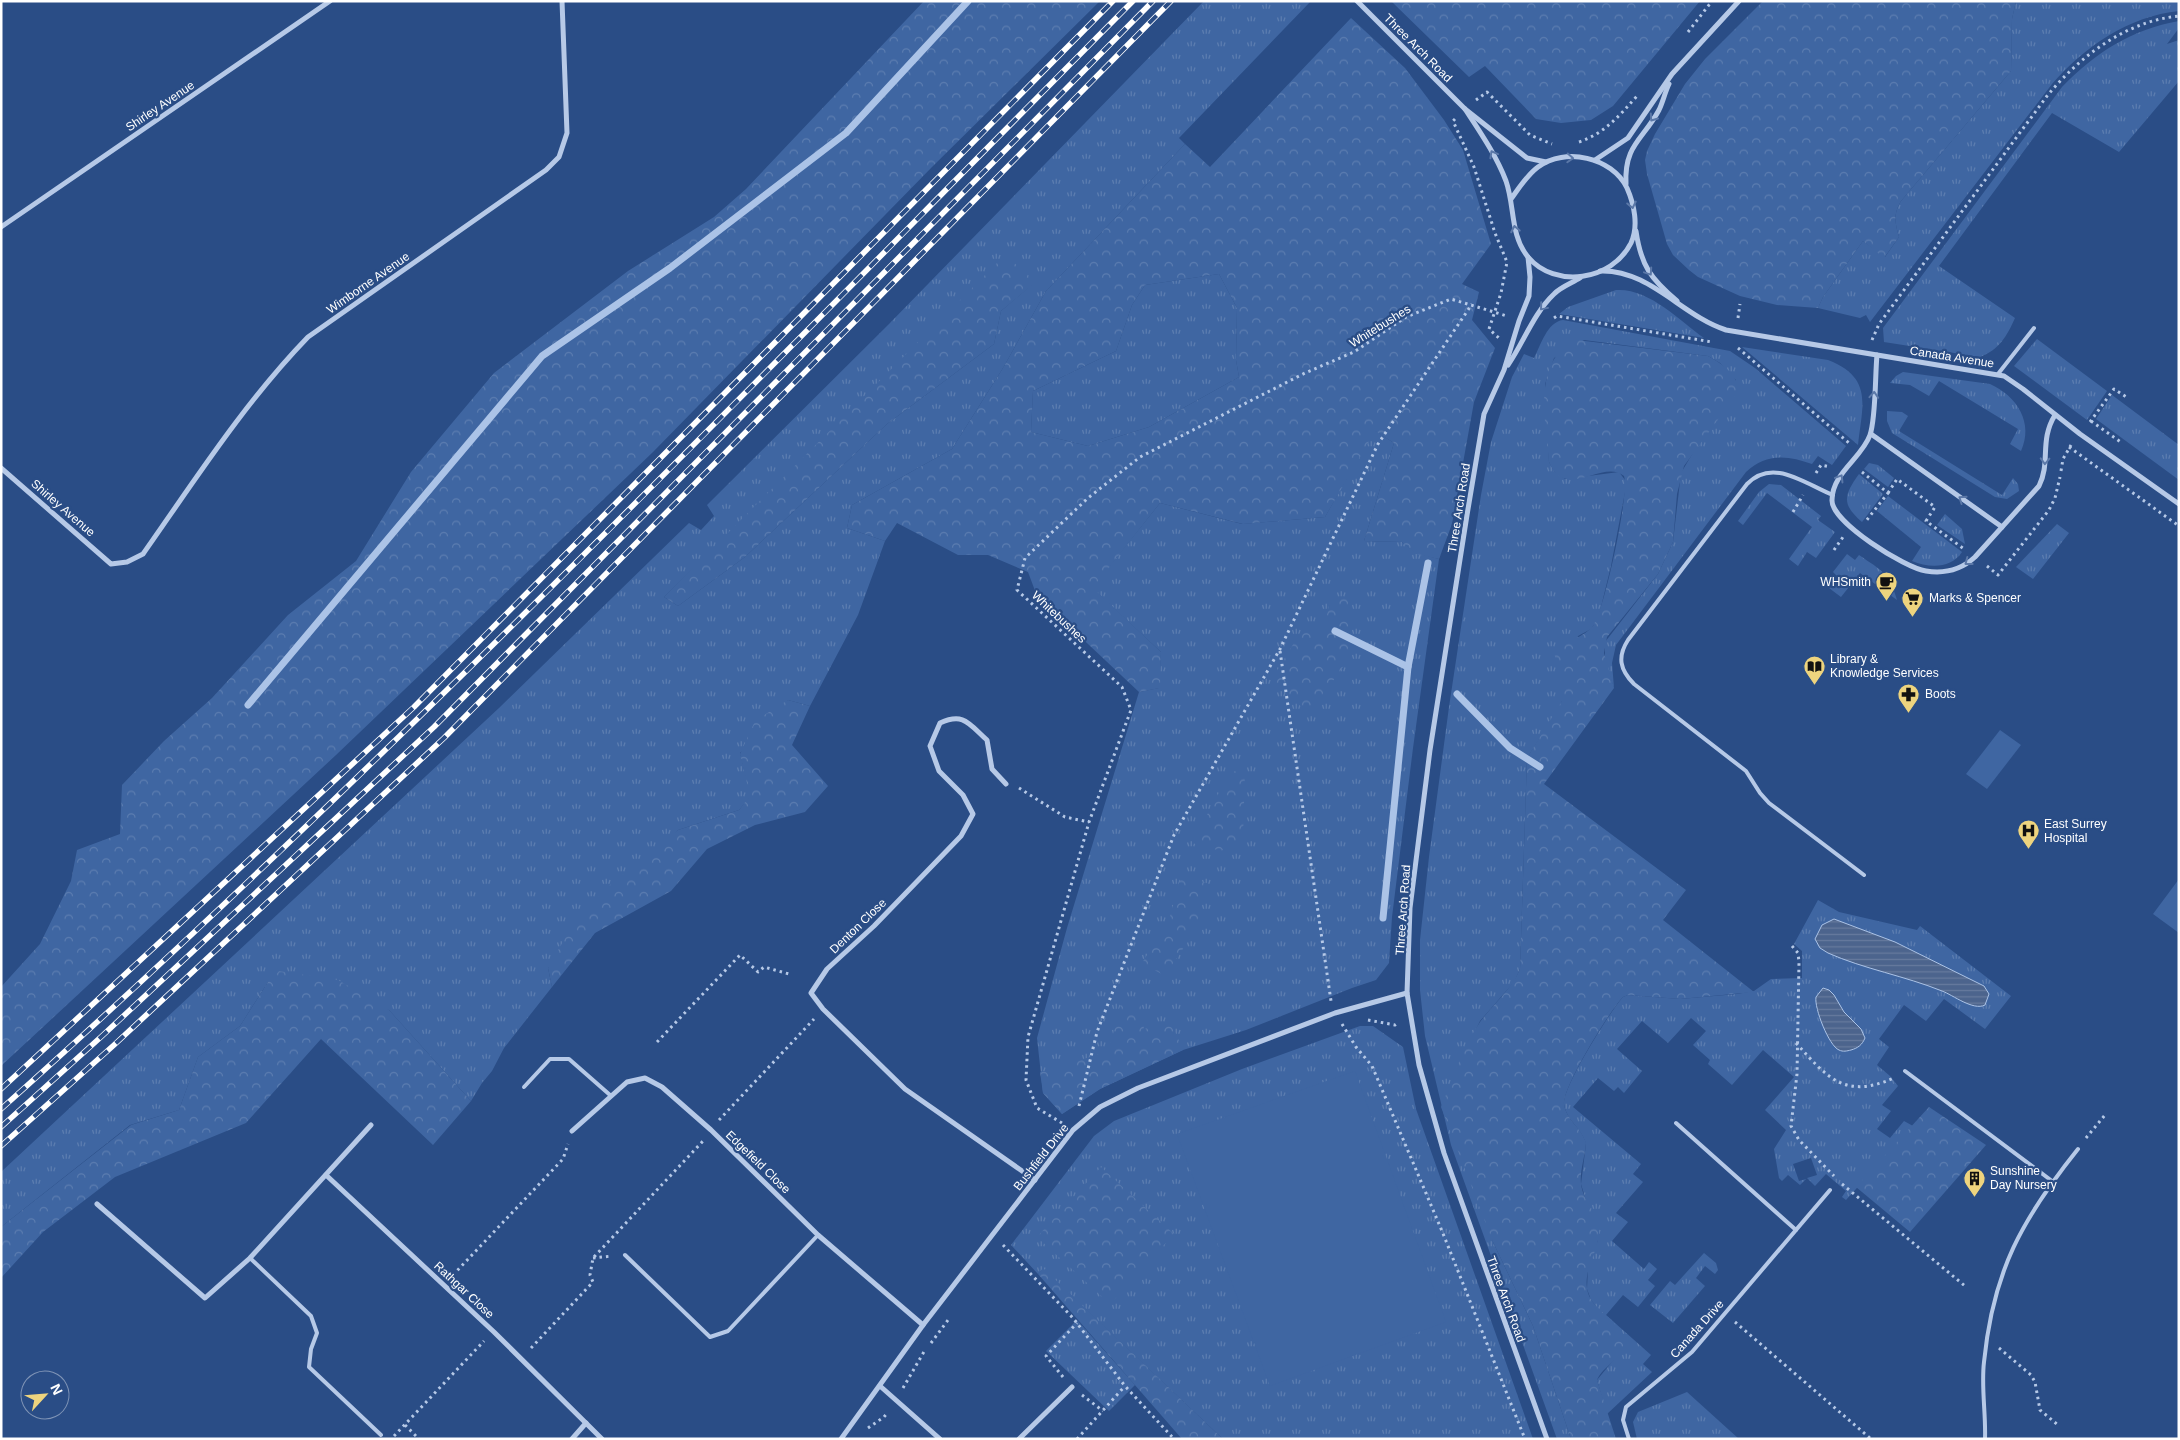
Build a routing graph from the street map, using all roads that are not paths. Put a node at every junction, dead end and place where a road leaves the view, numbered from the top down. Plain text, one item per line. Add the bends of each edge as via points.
1 (330, 1) edge
2 (562, 1) edge
3 (1357, 1) edge
4 (1739, 1) edge
5 (1672, 74) junction
6 (1465, 109) junction
7 (1595, 160) junction
8 (1546, 162) junction
9 (1626, 185) junction
10 (1511, 199) junction
11 (1635, 226) junction
12 (1, 227) edge
13 (1528, 257) junction
14 (1600, 271) junction
15 (1581, 277) junction
16 (1687, 309) junction
17 (2034, 328) dead end
18 (1874, 354) junction
19 (1504, 370) junction
20 (1998, 374) junction
21 (2055, 415) junction
22 (1871, 434) junction
23 (1, 468) edge
24 (1833, 494) junction
25 (2179, 504) edge
26 (2002, 527) junction
27 (111, 564) joint
28 (1006, 784) road end
29 (1864, 875) dead end
30 (1407, 993) junction
31 (1905, 1071) road end
32 (524, 1087) dead end
33 (610, 1095) junction
34 (1676, 1123) dead end
35 (371, 1125) dead end
36 (572, 1131) road end
37 (2078, 1148) road end
38 (326, 1175) junction
39 (1036, 1180) junction
40 (2052, 1180) junction
41 (1830, 1190) dead end
42 (97, 1204) dead end
43 (1796, 1230) junction
44 (818, 1235) junction
45 (625, 1255) road end
46 (250, 1258) junction
47 (924, 1325) junction
48 (880, 1386) junction
49 (1072, 1387) road end
50 (586, 1423) junction
51 (381, 1435) dead end
52 (572, 1439) edge
53 (602, 1439) edge
54 (841, 1439) edge
55 (940, 1439) edge
56 (1019, 1439) edge
57 (1547, 1439) edge
58 (1629, 1439) edge
59 (1985, 1439) edge

1 - 12 street, Shirley Avenue
2 - 27 street, Wimborne Avenue via 567,133 559,157 546,170 308,337 284,362 220,445 143,554 128,562
3 - 6 street, Three Arch Road
4 - 5 street
5 - 7 street via 1628,138
5 -> 9 street via 1658,110 1633,147 1625,166
6 - 8 street, Three Arch Road via 1527,158
10 -> 6 street, Three Arch Road via 1497,160
8 -> 7 street via 1566,156
7 - 9 street via 1613,170
8 - 10 street via 1530,174
9 -> 11 street via 1633,204
13 -> 10 street via 1514,229
11 - 14 street via 1632,242 1626,251
11 -> 16 street, Canada Avenue via 1639,251 1649,273
13 - 15 street via 1551,273
13 - 19 street, Three Arch Road via 1529,296
14 - 15 street
14 - 16 street, Canada Avenue via 1638,278
15 -> 19 street, Three Arch Road via 1555,293 1539,310
16 - 18 street, Canada Avenue via 1726,330
17 - 20 lane
18 - 20 street, Canada Avenue
22 -> 18 street
19 - 30 street, Three Arch Road via 1484,414 1430,750 1410,908
20 - 21 street, Canada Avenue
21 - 25 street, Canada Avenue
21 -> 26 street via 2047,429 2042,480
24 -> 22 street via 1842,475
26 -> 22 street
23 - 27 street, Shirley Avenue
26 -> 24 street via 1964,566 1938,572 1925,571 1908,566 1857,532 1834,511
24 - 29 lane via 1784,473 1770,472 1755,477 1628,640 1620,657 1625,674 1634,684 1746,771 1769,803
28 - 39 street, Denton Close via 992,769 987,740 964,720 952,718 940,723 930,746 938,771 963,795 973,814 962,836 827,969 811,993 823,1009 905,1089
30 - 39 street, Bushfield Drive via 1335,1013 1138,1088 1100,1107 1073,1130
30 - 57 street, Three Arch Road via 1419,1065 1444,1153
31 - 40 lane
32 - 33 lane via 550,1059 569,1060
33 - 36 street, Edgefield Close
33 - 44 street, Edgefield Close via 626,1082 644,1078 662,1087
34 - 43 lane
35 - 38 street
37 - 40 lane
38 - 46 street
38 - 50 street, Rathgar Close
39 - 47 street, Bushfield Drive
40 - 59 lane via 2033,1207 2009,1254 1991,1314 1984,1363
41 - 43 lane, Canada Drive
42 - 46 street via 205,1298
43 - 58 lane, Canada Drive via 1685,1359 1626,1407 1623,1420
44 - 45 lane via 728,1331 710,1337
44 - 47 street, Edgefield Close
46 - 51 lane via 311,1316 317,1333 309,1367
47 - 48 street, Bushfield Drive
48 - 54 street, Bushfield Drive
48 - 55 street
49 - 56 street
50 - 52 street
50 - 53 street, Rathgar Close

